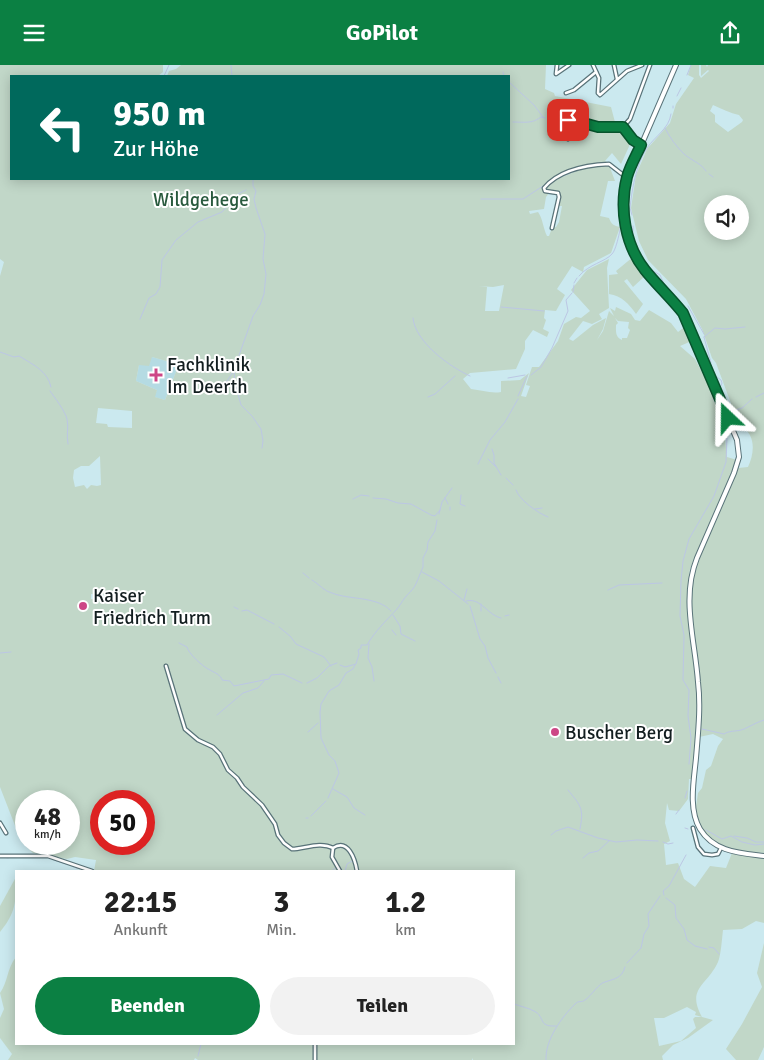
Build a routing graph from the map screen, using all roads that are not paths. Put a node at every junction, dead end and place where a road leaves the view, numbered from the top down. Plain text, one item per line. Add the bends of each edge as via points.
1 (557, 65) edge
2 (569, 65) edge
3 (593, 65) edge
4 (614, 65) edge
5 (642, 65) edge
6 (650, 65) edge
7 (676, 65) edge
8 (596, 72) junction
9 (617, 79) junction
10 (566, 93) dead end
11 (623, 127) junction
12 (568, 139) dead end
13 (641, 145) junction
14 (627, 178) junction
15 (552, 228) dead end
16 (166, 667) dead end
17 (0, 823) edge
18 (694, 828) dead end
19 (6, 833) dead end
20 (332, 848) junction
21 (721, 848) junction
22 (764, 855) edge
23 (0, 856) edge
24 (89, 870) edge
25 (339, 870) edge
26 (357, 870) edge
27 (315, 1045) edge
28 (314, 1060) edge

1 - 2 street via 556,74
3 - 8 street
4 - 9 street
5 - 9 street via 626,71
6 - 11 street via 630,119
7 - 13 main road
8 - 9 street via 600,95
8 - 10 street
11 - 12 street via 557,121 558,128
11 - 13 street
13 - 14 main road
14 - 15 street via 609,164 590,165 553,181 544,188 558,193 560,197
14 - 21 main road via 625,225 634,254 683,313 739,450 738,463 696,557 689,601 699,693 693,806 699,827
16 - 20 street via 185,729 220,754 228,770 266,811 284,843 292,849 306,845
17 - 19 street
18 - 21 street via 698,847 704,854 718,854
20 - 25 street via 332,857
20 - 26 street via 346,846
21 - 22 main road
23 - 24 street via 48,856
27 - 28 street

